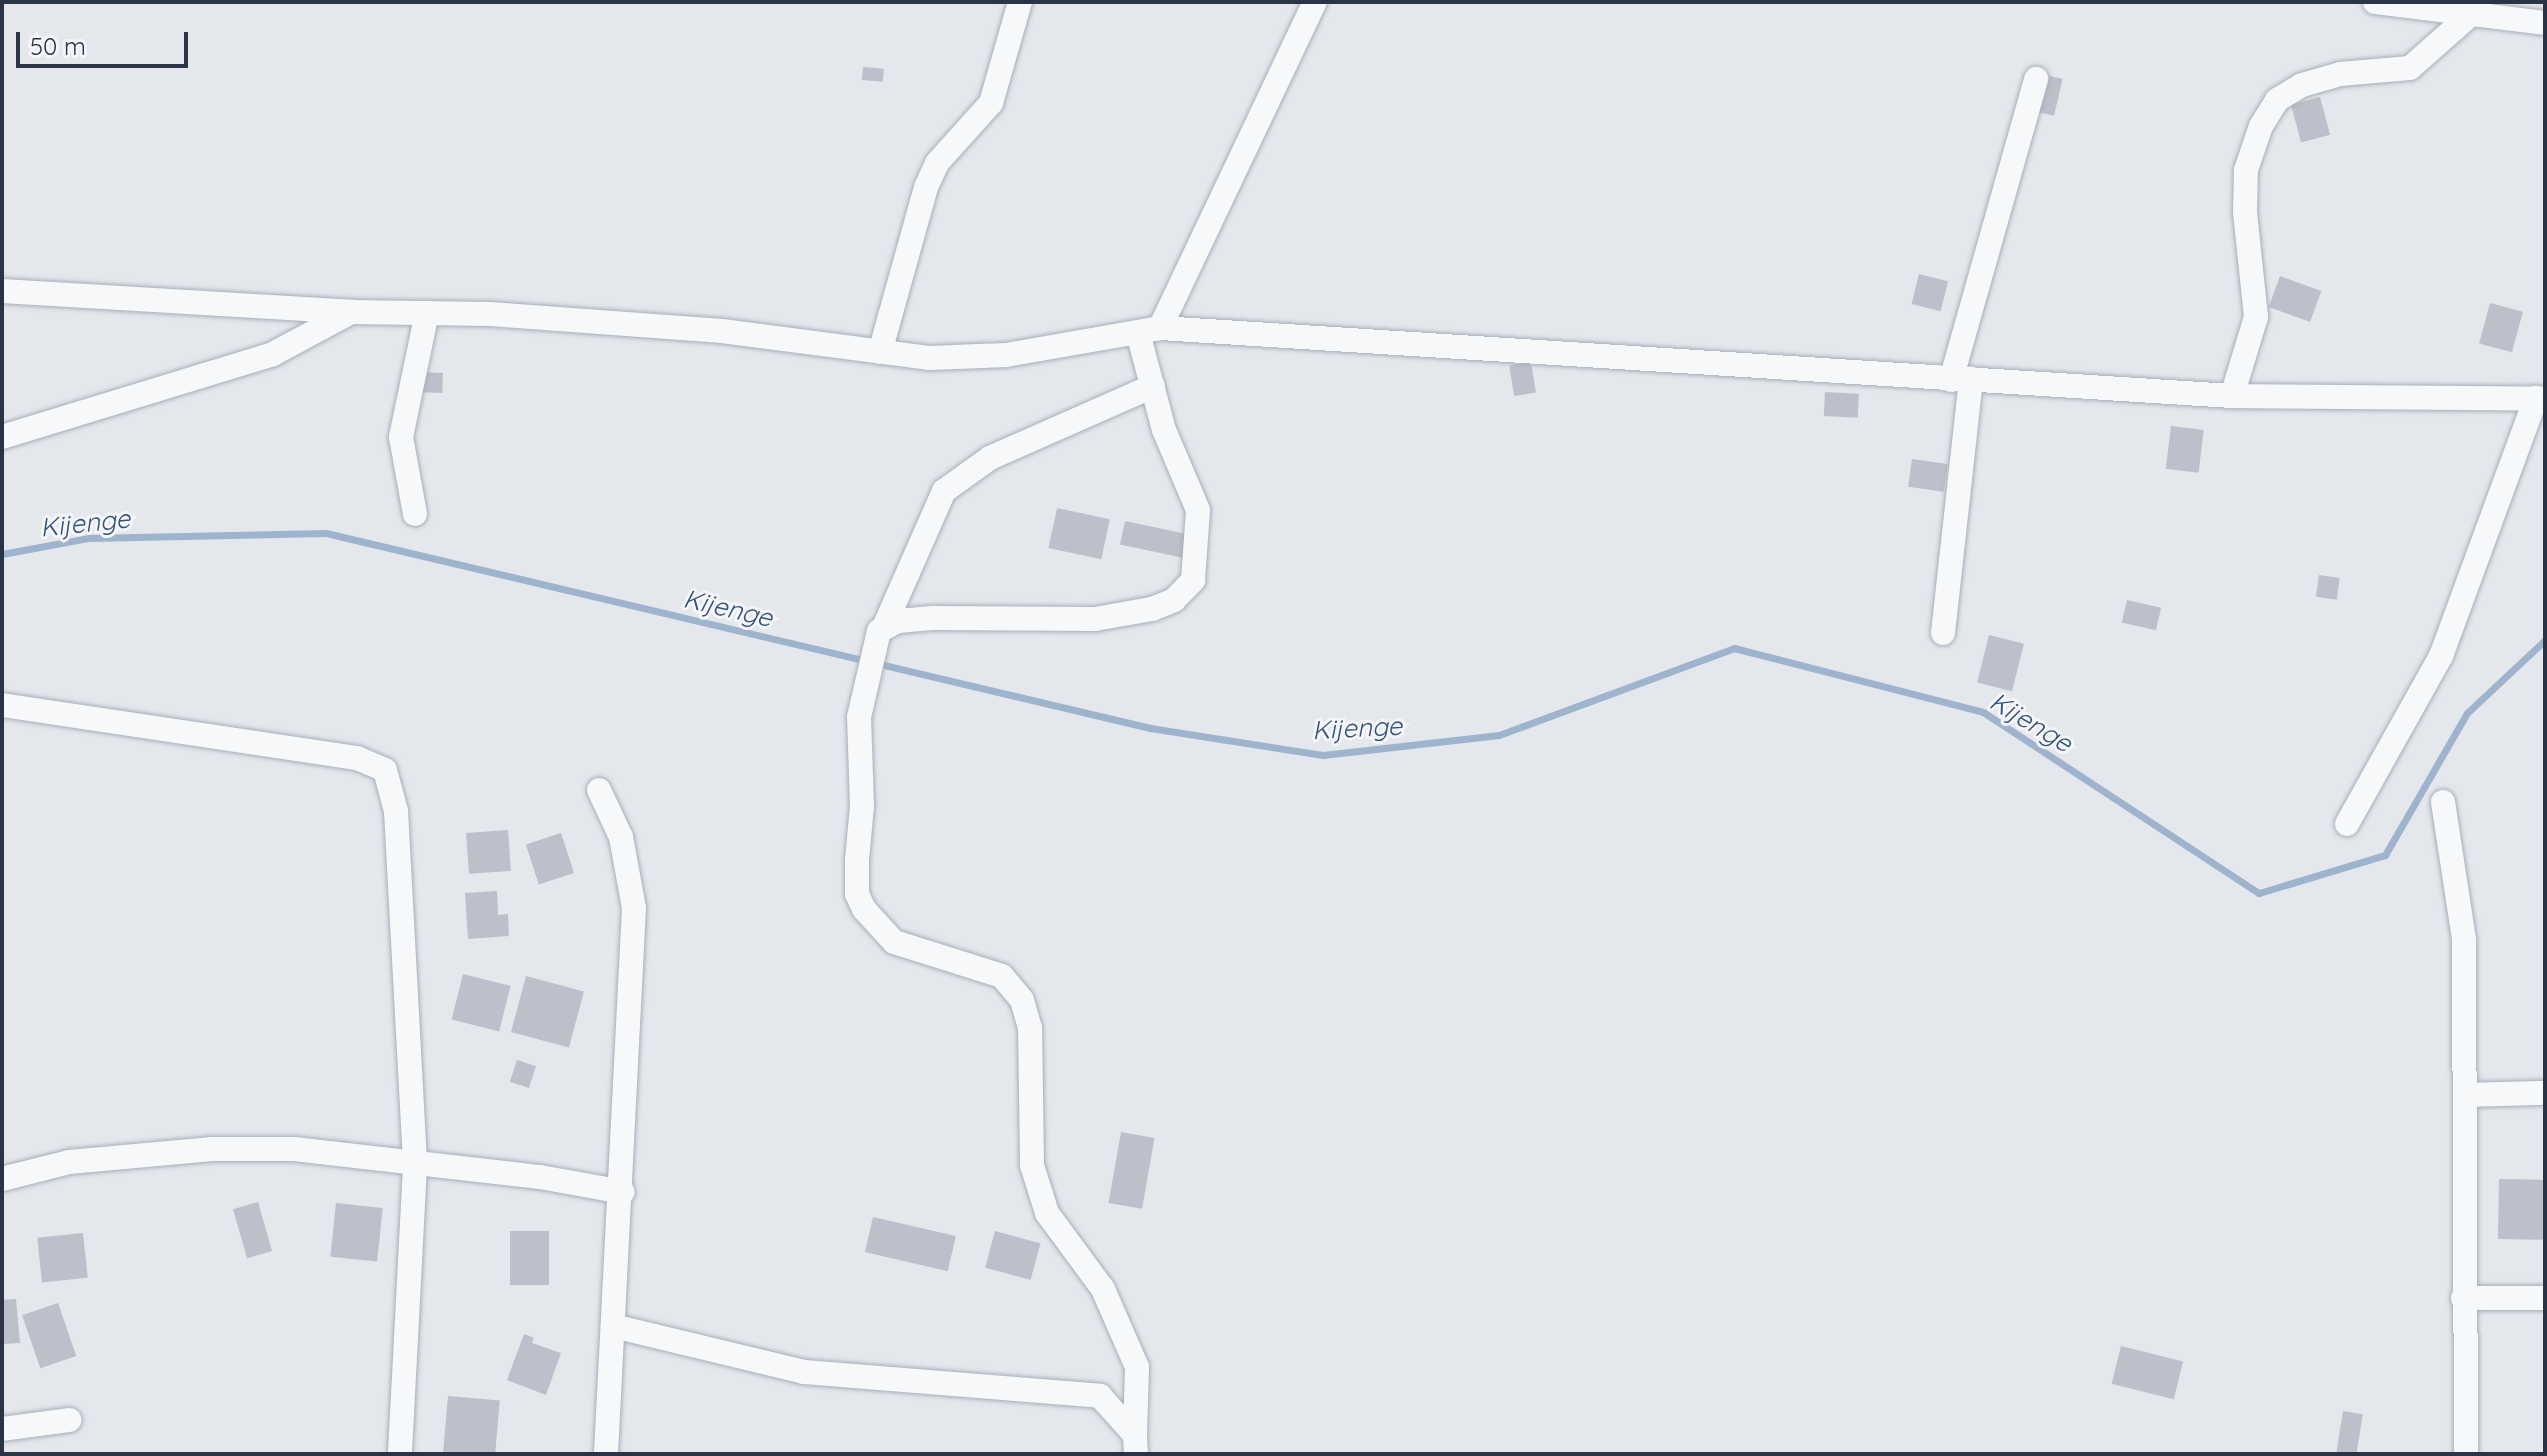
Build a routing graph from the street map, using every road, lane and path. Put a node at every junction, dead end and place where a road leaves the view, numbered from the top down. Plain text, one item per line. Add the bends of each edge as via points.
1 (1020, 2) edge
2 (1315, 2) edge
3 (2375, 2) edge
4 (2470, 15) junction
5 (2545, 23) edge
6 (2036, 79) dead end
7 (2, 291) edge
8 (351, 312) junction
9 (427, 313) junction
10 (1149, 331) junction
11 (880, 352) junction
12 (1961, 380) junction
13 (1153, 386) junction
14 (2232, 396) junction
15 (2540, 399) edge
16 (2, 437) edge
17 (415, 514) dead end
18 (880, 631) junction
19 (1943, 633) dead end
20 (2, 705) edge
21 (599, 790) dead end
22 (2443, 802) dead end
23 (2347, 824) dead end
24 (2545, 1093) edge
25 (2466, 1095) junction
26 (415, 1166) junction
27 (2, 1179) edge
28 (623, 1192) junction
29 (2463, 1298) junction
30 (2545, 1298) edge
31 (613, 1326) junction
32 (69, 1420) dead end
33 (2, 1429) edge
34 (1135, 1444) edge
35 (400, 1454) edge
36 (606, 1454) edge
37 (2466, 1454) edge

1 - 11 street via 991,103 937,163 926,187
2 - 10 street
3 - 4 street
4 - 5 street
4 - 14 street via 2410,68 2340,74 2302,85 2277,100 2261,126 2246,170 2256,317
6 - 12 street
7 - 8 street
8 - 9 street
8 - 16 street via 273,354
9 - 11 street via 722,331
9 - 17 street via 401,437
10 - 11 street via 1006,355 930,358
10 - 12 street
10 - 13 street
12 - 14 street
12 - 19 street
13 - 18 street via 990,458 944,491
13 - 18 street via 1164,430 1198,510 1199,553 1187,588 1152,609 1095,619 935,618
14 - 15 street
15 - 23 street via 2441,656
18 - 34 street via 862,696 857,894 894,942 1002,976 1022,1000 1030,1028 1032,1165 1047,1213 1103,1289 1137,1367
20 - 26 street via 357,758 385,770 396,811
21 - 28 street via 621,837 634,908
22 - 25 street via 2464,939
24 - 25 street
25 - 29 street
26 - 27 street via 294,1149 212,1149 69,1162
26 - 28 street via 540,1177
26 - 35 street
28 - 31 street
29 - 30 street
29 - 37 street
31 - 34 street via 804,1372 1100,1396
31 - 36 street
32 - 33 street

